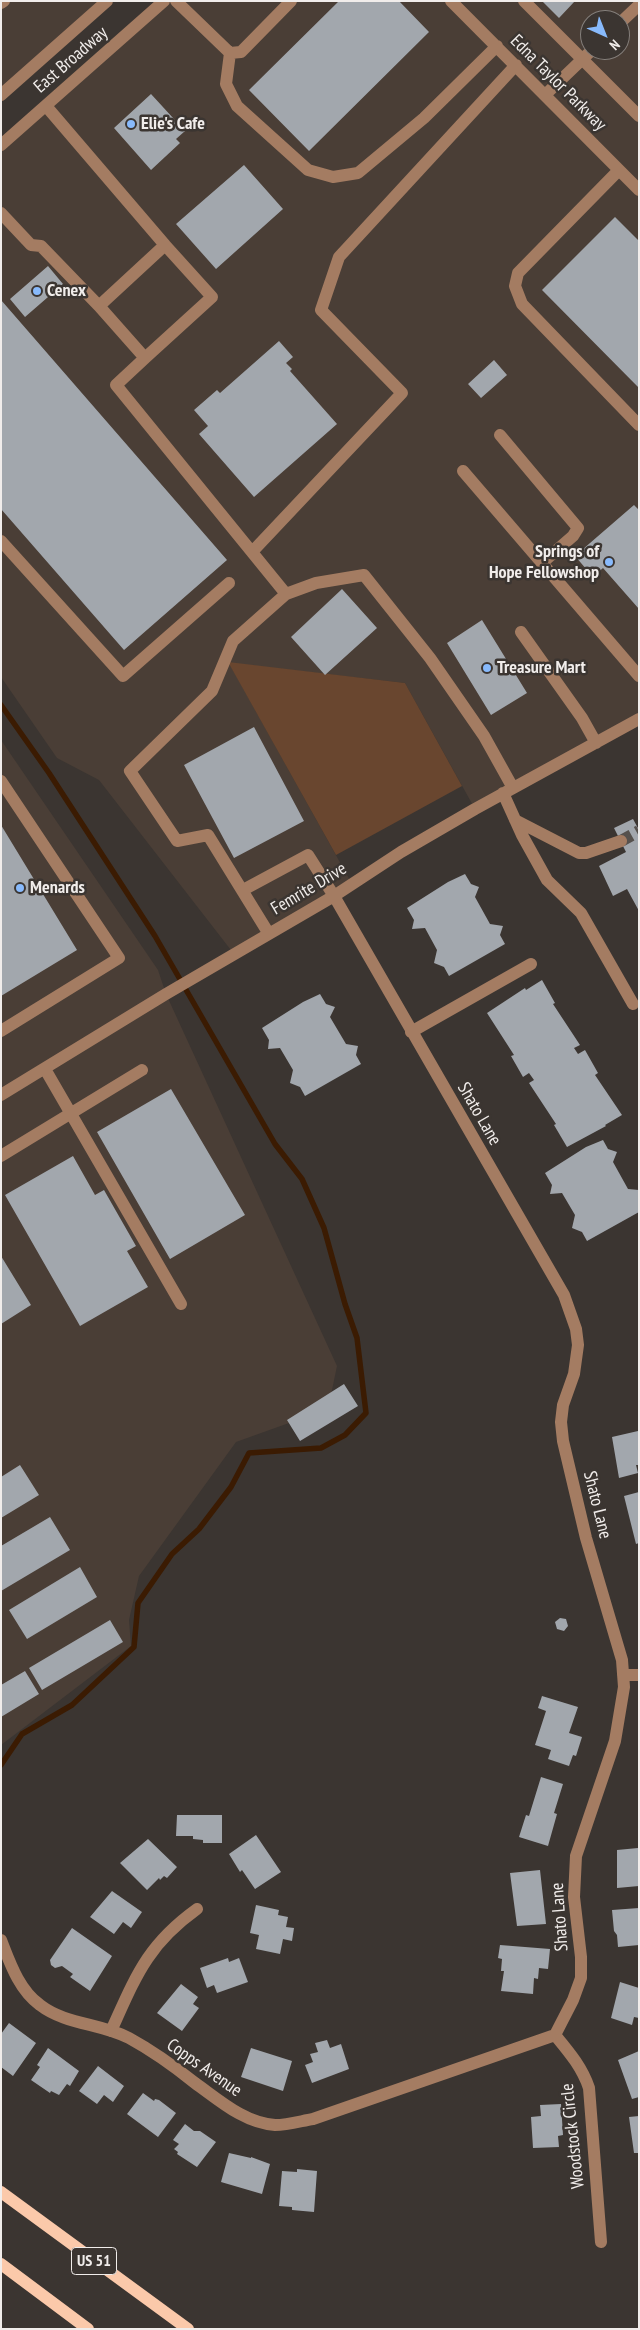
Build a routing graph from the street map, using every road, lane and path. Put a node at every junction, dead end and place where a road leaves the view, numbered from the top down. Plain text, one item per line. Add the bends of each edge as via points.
1 (108, 1) edge
2 (164, 1) edge
3 (176, 1) edge
4 (291, 1) edge
5 (451, 1) edge
6 (524, 1) edge
7 (497, 46) junction
8 (230, 53) junction
9 (580, 57) edge
10 (581, 60) edge
11 (583, 60) edge
12 (516, 65) junction
13 (1, 95) edge
14 (545, 95) junction
15 (46, 106) junction
16 (639, 116) edge
17 (1, 145) edge
18 (619, 170) junction
19 (639, 190) edge
20 (1, 213) edge
21 (165, 245) junction
22 (99, 306) junction
23 (145, 358) junction
24 (639, 425) edge
25 (500, 435) dead end
26 (463, 471) dead end
27 (1, 541) edge
28 (252, 552) junction
29 (542, 563) junction
30 (229, 583) dead end
31 (286, 594) junction
32 (520, 632) dead end
33 (639, 676) edge
34 (639, 719) edge
35 (596, 743) junction
36 (1, 781) edge
37 (508, 790) junction
38 (515, 820) junction
39 (620, 840) tunnel mouth
40 (243, 890) junction
41 (334, 896) junction
42 (269, 934) junction
43 (531, 964) dead end
44 (633, 1004) dead end
45 (1, 1031) edge
46 (412, 1032) junction
47 (45, 1069) junction
48 (142, 1070) dead end
49 (1, 1095) edge
50 (70, 1114) junction
51 (1, 1156) edge
52 (180, 1304) dead end
53 (623, 1675) junction
54 (639, 1675) edge
55 (198, 1909) dead end
56 (1, 1940) edge
57 (111, 2030) junction
58 (555, 2035) junction
59 (1, 2192) edge
60 (601, 2242) dead end
61 (1, 2264) edge
62 (88, 2329) edge
63 (188, 2329) edge

1 - 13 street, East Broadway
2 - 15 street, East Broadway
3 - 8 street
4 - 8 street via 241,52
5 - 7 street, Edna Taylor Parkway
6 - 9 street
7 - 8 street via 424,118 358,173 334,177 308,170 237,106 226,84
7 - 12 street, Edna Taylor Parkway
10 - 14 street
11 - 16 street
12 - 14 street, Edna Taylor Parkway
12 - 28 street via 339,256 321,310 402,393
14 - 18 street, Edna Taylor Parkway
15 - 17 street, East Broadway
15 - 21 street
18 - 19 street, Edna Taylor Parkway
18 - 24 street via 518,273 515,286 522,304
20 - 22 street via 31,245 41,246
21 - 22 street
21 - 23 street via 212,297
22 - 23 street
23 - 28 street via 116,385
25 - 29 street via 578,528
26 - 29 street
27 - 30 street via 123,676
28 - 31 street
29 - 33 street
31 - 37 street via 316,583 364,575 430,658 484,736
31 - 40 street via 233,641 212,691 130,771 177,841 208,835
32 - 35 street via 582,718
34 - 35 street, Femrite Drive
35 - 37 street, Femrite Drive
36 - 45 street via 119,958
37 - 38 street
37 - 41 street, Femrite Drive via 401,852
38 - 39 street via 579,853
38 - 44 street via 547,880 581,913
40 - 41 street, Shato Lane via 308,855
40 - 42 street
41 - 42 street, Femrite Drive
41 - 46 street, Shato Lane
42 - 47 street, Femrite Drive
43 - 46 street
46 - 53 street, Shato Lane via 564,1295 576,1329 577,1357 563,1405 563,1441 586,1538 622,1660
47 - 49 street, Femrite Drive
47 - 50 street
48 - 50 street
50 - 51 street
50 - 52 street
53 - 54 street
53 - 58 street, Shato Lane via 623,1700 614,1741 576,1856 574,1897 581,1978
55 - 57 street via 171,1929 149,1955 138,1971
56 - 57 street, Copps Avenue via 15,1975 38,2004 67,2019
57 - 58 street, Copps Avenue via 129,2038 218,2101 241,2114 276,2125 313,2119
58 - 60 street, Woodstock Circle via 578,2063 588,2088
59 - 63 main road, US 51
61 - 62 main road

